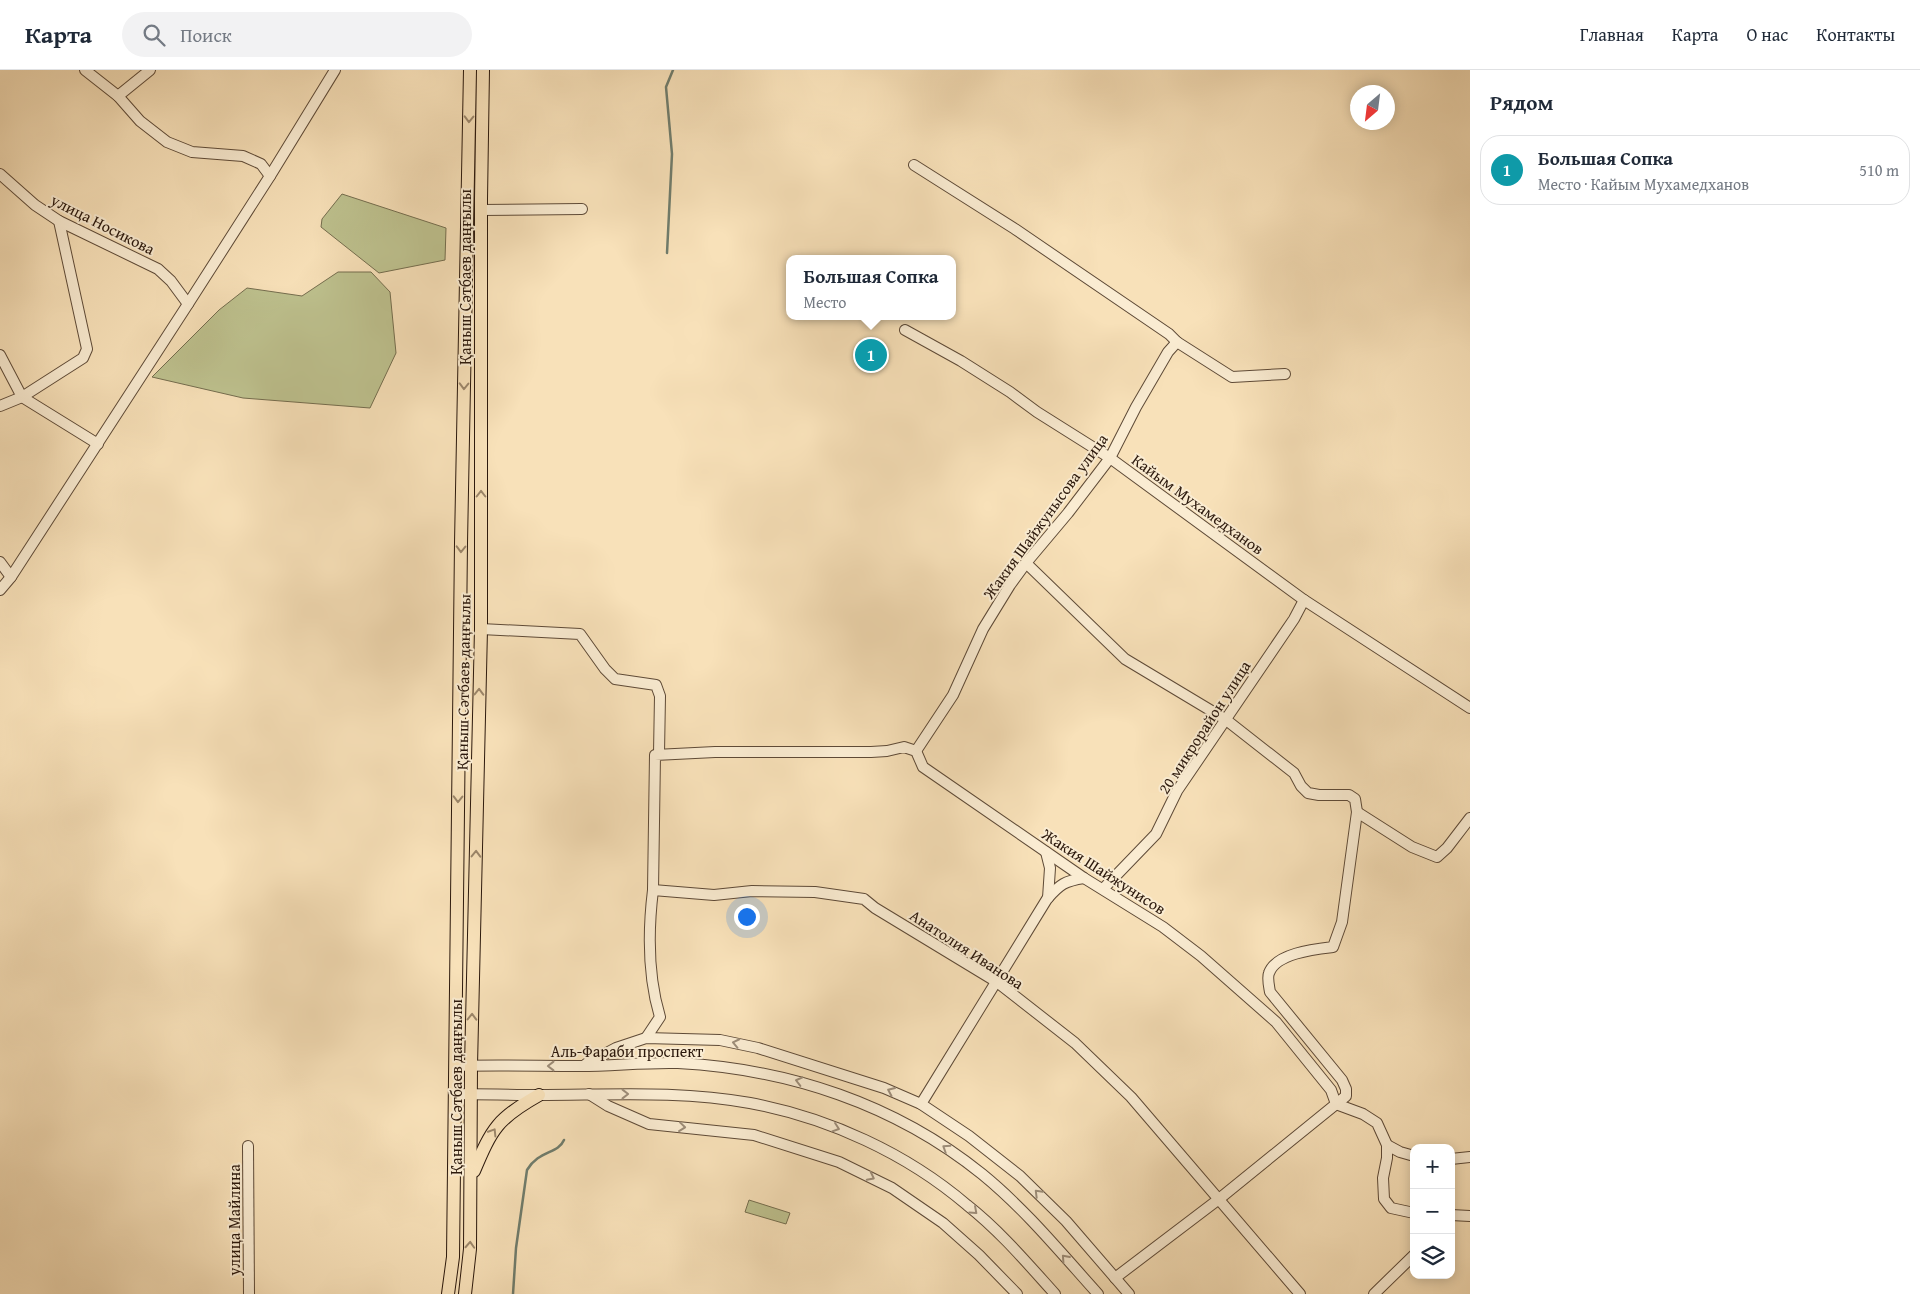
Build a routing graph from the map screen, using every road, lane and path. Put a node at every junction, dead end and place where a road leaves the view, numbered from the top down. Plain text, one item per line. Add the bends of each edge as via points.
1 (85, 70) edge
2 (150, 70) edge
3 (335, 70) edge
4 (470, 70) edge
5 (482, 70) edge
6 (118, 96) junction
7 (914, 165) dead end
8 (0, 174) edge
9 (270, 176) junction
10 (582, 209) dead end
11 (481, 210) junction
12 (59, 221) junction
13 (188, 304) junction
14 (905, 330) dead end
15 (1177, 342) junction
16 (0, 355) edge
17 (1285, 374) dead end
18 (22, 397) junction
19 (0, 406) edge
20 (98, 444) junction
21 (1110, 458) junction
22 (0, 562) edge
23 (1026, 563) junction
24 (11, 577) junction
25 (0, 590) edge
26 (1304, 600) junction
27 (481, 628) junction
28 (1470, 708) edge
29 (1225, 719) junction
30 (916, 751) junction
31 (657, 754) junction
32 (1357, 812) junction
33 (1470, 818) edge
34 (1046, 852) junction
35 (1084, 878) junction
36 (1103, 889) junction
37 (652, 890) junction
38 (1048, 899) junction
39 (997, 982) junction
40 (646, 1038) junction
41 (455, 1066) junction
42 (471, 1066) junction
43 (583, 1066) junction
44 (455, 1094) junction
45 (471, 1094) junction
46 (588, 1094) junction
47 (539, 1095) junction
48 (921, 1104) junction
49 (1336, 1104) junction
50 (1387, 1145) junction
51 (248, 1146) dead end
52 (1410, 1155) edge
53 (1470, 1158) edge
54 (1455, 1159) edge
55 (472, 1175) junction
56 (1219, 1198) junction
57 (1410, 1212) edge
58 (1455, 1216) edge
59 (1470, 1216) edge
60 (1410, 1259) edge
61 (1115, 1278) junction
62 (249, 1294) edge
63 (448, 1294) edge
64 (465, 1294) edge
65 (1017, 1294) edge
66 (1055, 1294) edge
67 (1098, 1294) edge
68 (1129, 1294) edge
69 (1300, 1294) edge
70 (1374, 1294) edge

1 - 6 street
2 - 6 street
3 - 9 street
4 -> 41 main road, Қаныш Сәтбаев даңғылы
5 - 11 main road, Қаныш Сәтбаев даңғылы
6 - 9 street via 140,121 166,142 192,152 243,156 261,164
7 - 15 street via 1023,235
8 - 12 street, улица Носикова via 34,205
9 - 13 street
10 - 11 street
27 -> 11 main road, Қаныш Сәтбаев даңғылы
12 - 13 street, улица Носикова via 158,269
12 - 18 street via 87,348 83,358
13 - 20 street
14 - 21 street, Кайым Мухамедханов via 961,361
15 - 17 street via 1232,377
15 - 21 street, Жакия Шайжунысова улица via 1136,407
16 - 18 street
18 - 19 street
18 - 20 street
20 - 24 street
21 - 23 street, Жакия Шайжунысова улица
21 - 26 street, Кайым Мухамедханов
22 - 24 street
23 - 29 street via 1125,659
23 - 30 street, Жакия Шайжунысова улица via 983,629 953,695
24 - 25 street
26 - 28 street, Кайым Мухамедханов
26 - 29 street, 20 микрорайон улица
27 - 31 street via 580,634 605,670 616,679 656,685 660,696
42 -> 27 main road, Қаныш Сәтбаев даңғылы
29 - 32 street via 1294,773 1308,793 1348,795 1355,799
29 - 36 street, 20 микрорайон улица via 1177,791 1156,834
30 - 31 street via 904,747 871,752
30 - 34 street, Жакия Шайжунисов via 924,767
31 - 37 street
32 - 33 street via 1412,847 1437,857
32 - 49 street via 1342,922 1333,947 1306,950 1286,958 1273,967 1268,979 1270,992 1342,1080 1346,1096
34 - 35 street, Жакия Шайжунисов
34 - 38 street via 1050,868
35 - 36 street, Жакия Шайжунисов
35 - 38 street via 1068,880 1058,886
36 - 49 street, Жакия Шайжунисов via 1201,956 1276,1022 1331,1090
37 - 39 street, Анатолия Иванова via 714,895 752,891 815,892 864,898 875,908
37 - 40 street via 650,940 655,1001 660,1017
38 - 39 street
39 - 48 street
39 - 56 street, Анатолия Иванова via 1074,1043 1131,1097
40 - 43 street via 616,1048
48 -> 40 street via 884,1088 758,1048 720,1040
41 - 42 street, Аль-Фараби проспект
41 - 44 main road, Қаныш Сәтбаев даңғылы
43 -> 42 street, Аль-Фараби проспект
42 - 45 main road, Қаныш Сәтбаев даңғылы
67 -> 43 street, Аль-Фараби проспект via 1020,1208 983,1175 951,1151 878,1109 804,1082 759,1072 678,1063
44 - 45 street
44 - 63 main road, Қаныш Сәтбаев даңғылы via 453,1258
45 - 47 street
45 - 55 main road, Қаныш Сәтбаев даңғылы
46 - 47 street
46 -> 65 street via 649,1124 754,1135 846,1165 892,1188 943,1223
46 -> 66 street via 704,1097 750,1103 795,1113 848,1132 927,1174 967,1204 1002,1236
55 -> 47 main road via 499,1122
61 -> 48 street via 1066,1221 1020,1176
49 - 50 street via 1377,1123
49 - 56 street
50 - 52 street
50 - 57 street via 1384,1199 1391,1208
51 - 62 street, улица Майлина
53 - 54 street
64 -> 55 main road, Қаныш Сәтбаев даңғылы
56 - 61 street
56 - 69 street, Анатолия Иванова
58 - 59 street
60 - 70 street
61 - 68 street

